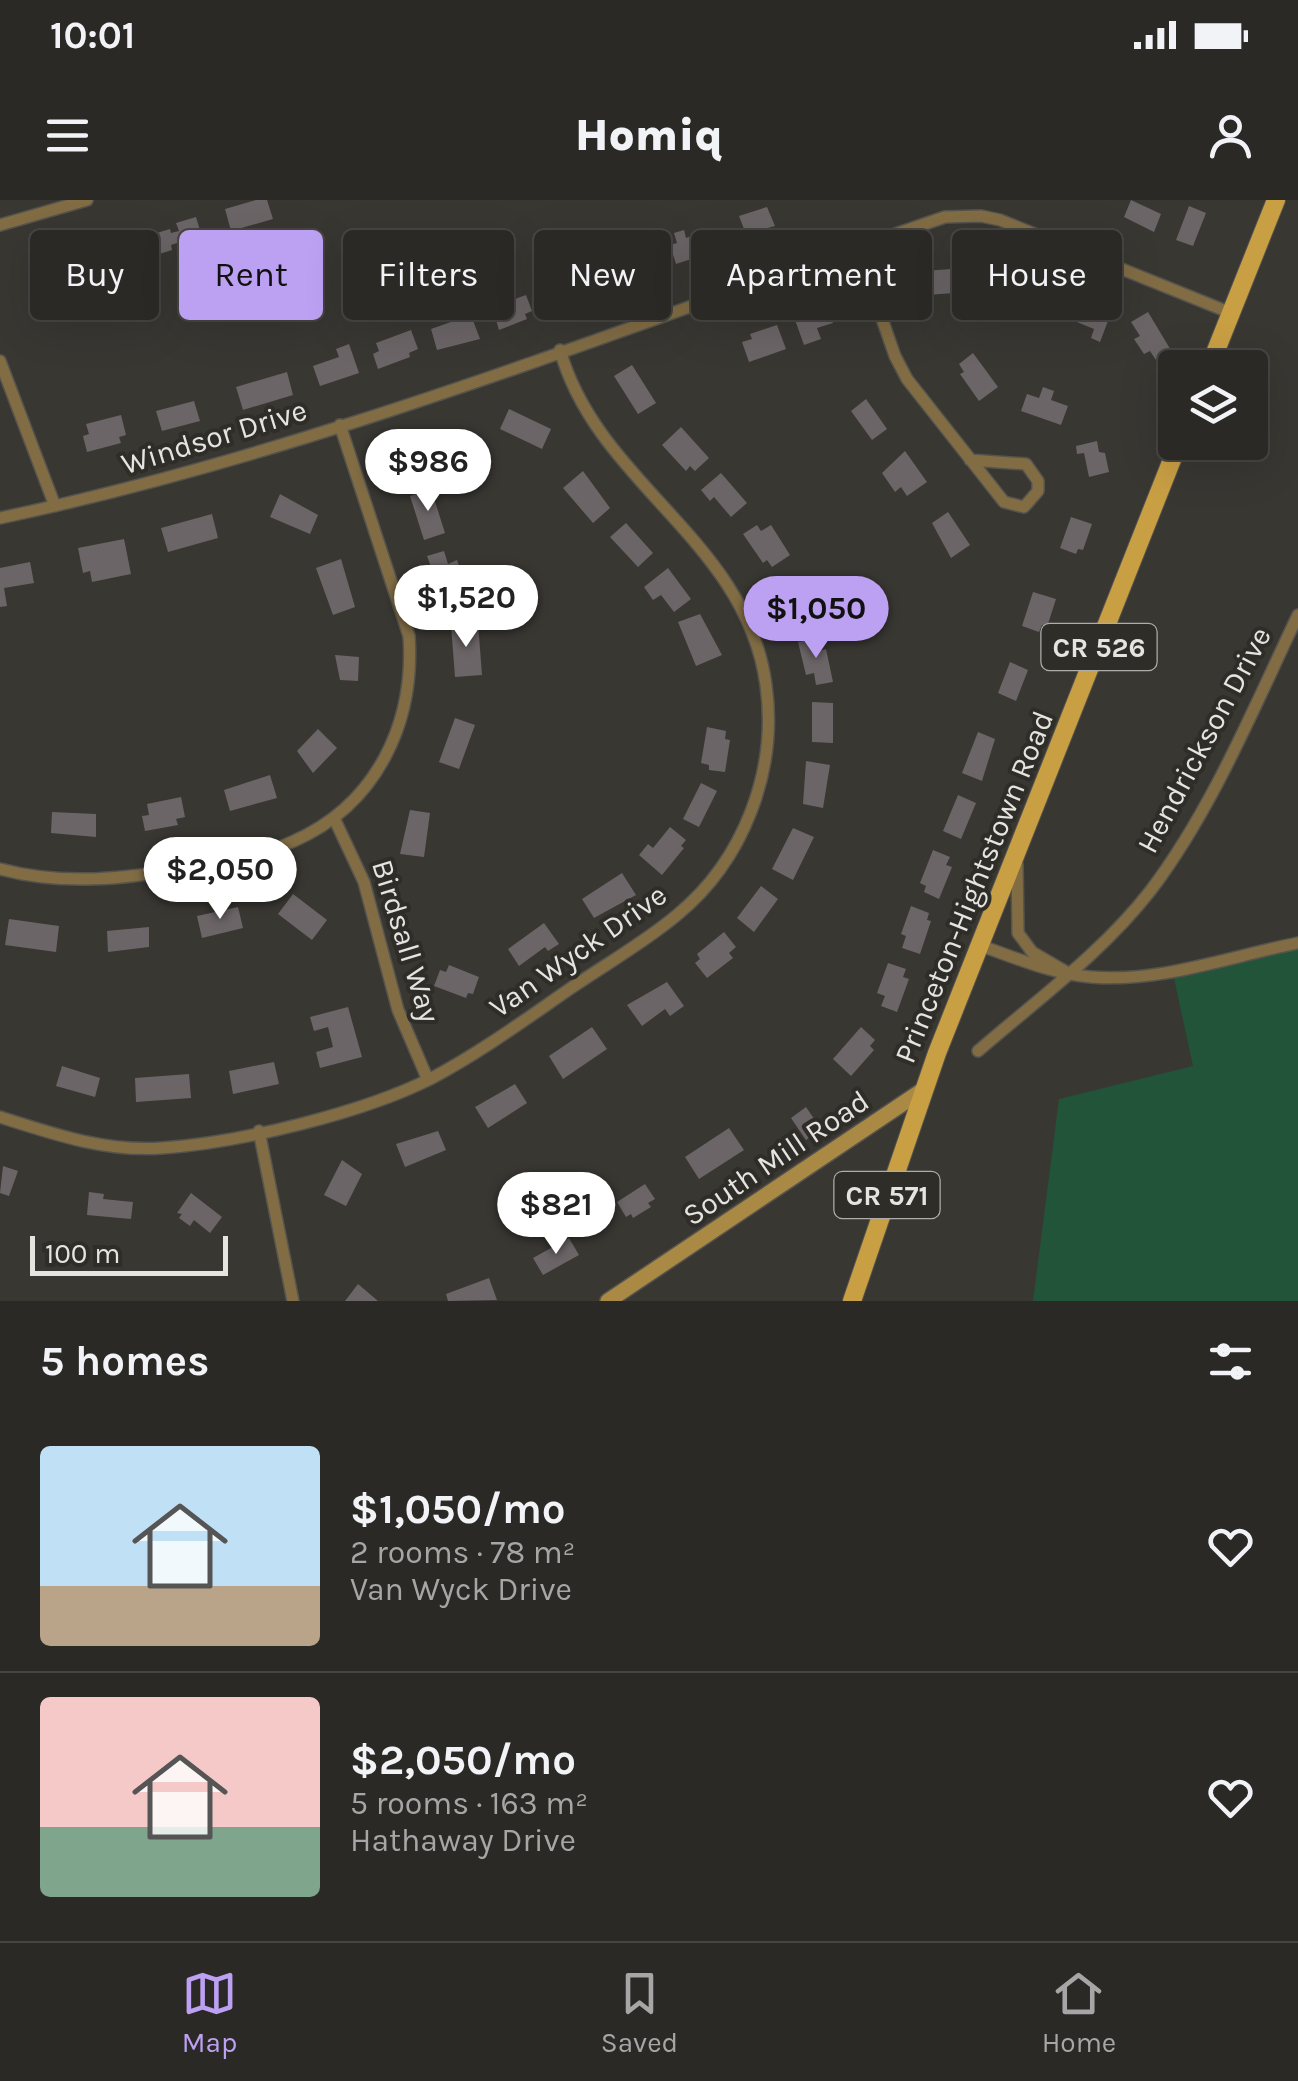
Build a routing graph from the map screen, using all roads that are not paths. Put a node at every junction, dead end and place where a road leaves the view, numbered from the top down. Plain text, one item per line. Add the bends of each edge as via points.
1 (87, 200) edge
2 (1276, 200) edge
3 (0, 225) edge
4 (906, 230) edge
5 (691, 304) edge
6 (1231, 312) junction
7 (883, 320) edge
8 (560, 350) junction
9 (1216, 350) edge
10 (0, 361) edge
11 (340, 424) junction
12 (970, 460) junction
13 (1173, 460) edge
14 (55, 506) junction
15 (0, 518) edge
16 (1298, 614) edge
17 (334, 818) junction
18 (1018, 852) junction
19 (0, 869) edge
20 (1298, 943) edge
21 (980, 945) junction
22 (1068, 973) junction
23 (978, 1051) dead end
24 (428, 1080) junction
25 (923, 1090) junction
26 (0, 1118) edge
27 (258, 1131) junction
28 (292, 1301) edge
29 (608, 1301) edge
30 (852, 1301) edge

1 - 3 street
2 - 6 main road
4 - 6 street, Windsor Drive via 945,217 981,216
5 - 8 street, Windsor Drive
6 - 9 main road
7 - 12 street via 901,368
8 - 11 street, Windsor Drive
8 - 24 street, Van Wyck Drive via 600,435 716,564 744,609 766,686 764,766 746,826 724,864 676,917
10 - 14 street
11 - 14 street, Windsor Drive via 192,472
11 - 17 street via 404,612 411,663 404,714 388,754
12 - 12 street via 1004,502 1024,507 1032,501 1038,481 1026,464
13 - 18 main road, Princeton-Hightstown Road / CR 526
14 - 15 street, Windsor Drive
16 - 22 street, Hendrickson Drive via 1172,860 1124,922
17 - 19 street via 270,850 143,876 71,880
17 - 24 street, Birdsall Way via 364,882 398,1010
18 - 21 main road, Princeton-Hightstown Road / CR 526
18 - 22 street via 1018,933 1032,952
20 - 22 street via 1144,974
21 - 22 street
21 - 25 main road, Princeton-Hightstown Road / CR 526
22 - 23 street, Hendrickson Drive
24 - 27 street, Van Wyck Drive via 360,1107
25 - 29 main road, South Mill Road
25 - 30 main road, Princeton-Hightstown Road / CR 571
26 - 27 street, Van Wyck Drive via 70,1140 126,1148 189,1146
27 - 28 street

